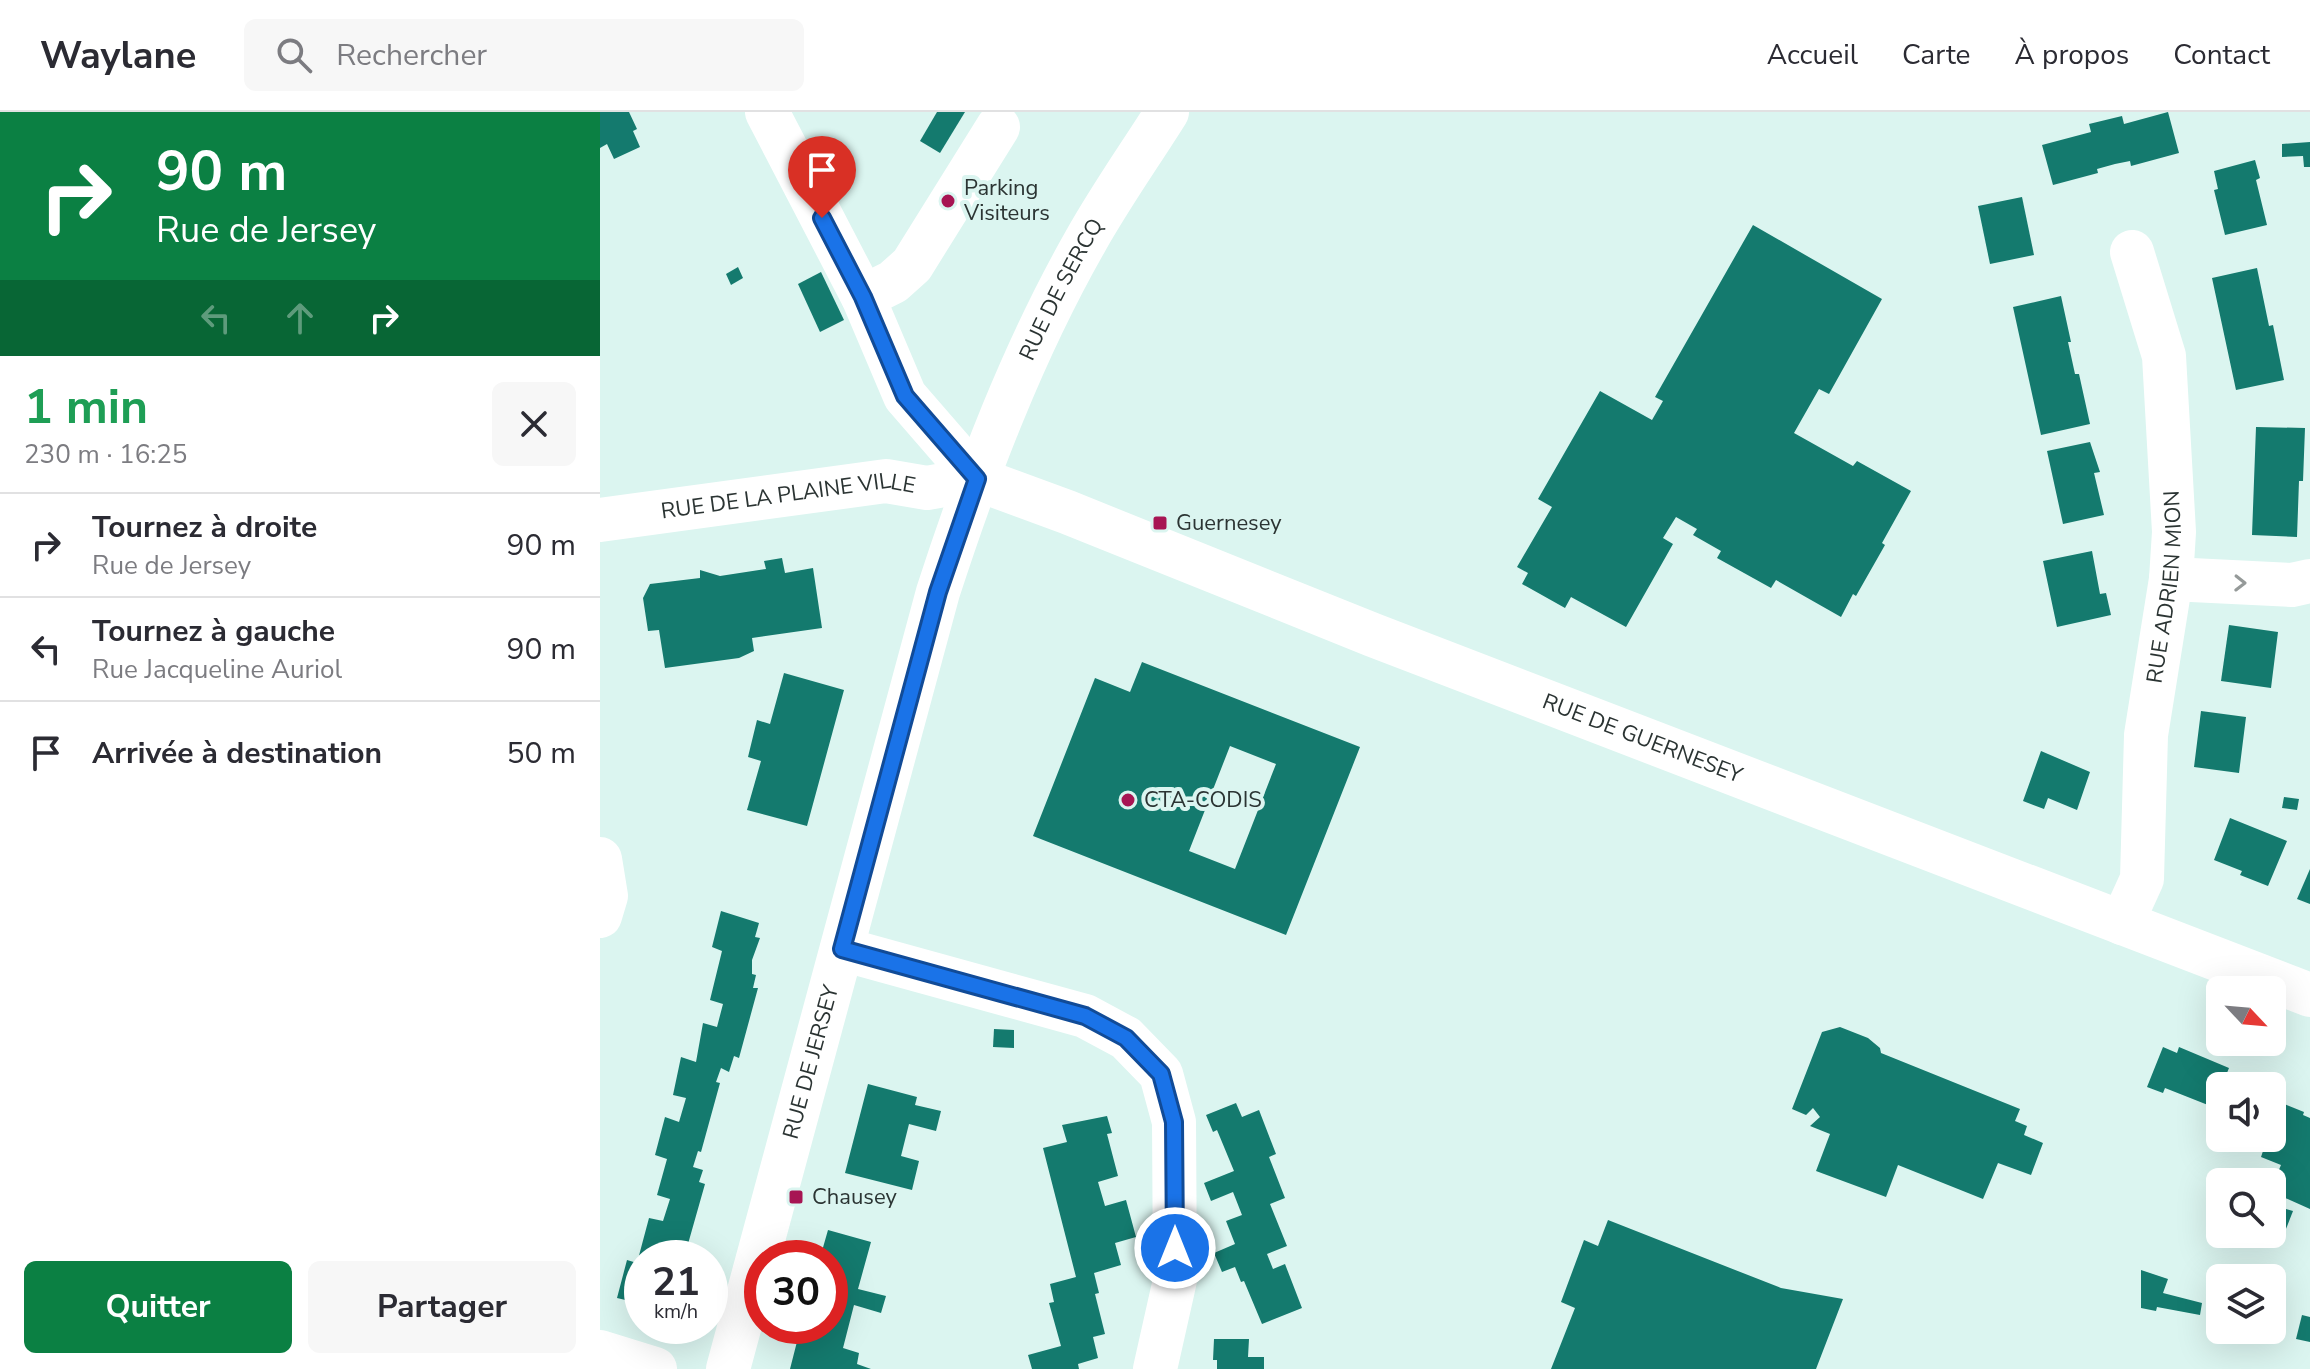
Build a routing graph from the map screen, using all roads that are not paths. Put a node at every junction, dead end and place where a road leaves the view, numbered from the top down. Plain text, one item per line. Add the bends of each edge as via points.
1 (767, 112) edge
2 (1167, 112) edge
3 (998, 127) dead end
4 (2132, 252) dead end
5 (863, 297) junction
6 (977, 479) junction
7 (600, 520) edge
8 (2171, 579) junction
9 (2310, 581) edge
10 (600, 859) edge
11 (600, 916) edge
12 (2122, 923) junction
13 (842, 949) junction
14 (2310, 995) edge
15 (600, 1352) edge
16 (655, 1369) edge
17 (728, 1369) edge
18 (1155, 1369) edge

1 - 5 street
2 - 6 street, RUE DE SERCQ via 1061,286
3 - 5 street via 912,265
4 - 8 street, RUE ADRIEN MION via 2164,356 2174,532
5 - 6 street via 905,396
6 - 7 street, RUE DE LA PLAINE VILLE via 927,488 886,481
6 - 12 street, RUE DE GUERNESEY
6 - 13 street, RUE DE JERSEY via 938,592
8 -> 9 street via 2292,585
8 - 12 street, RUE ADRIEN MION via 2146,735 2142,879
10 - 11 street via 606,896
12 - 14 street, RUE DE GUERNESEY
13 - 17 street, RUE DE JERSEY
13 - 18 street via 1085,1016 1126,1038 1161,1074 1174,1122 1175,1280
15 - 16 street

